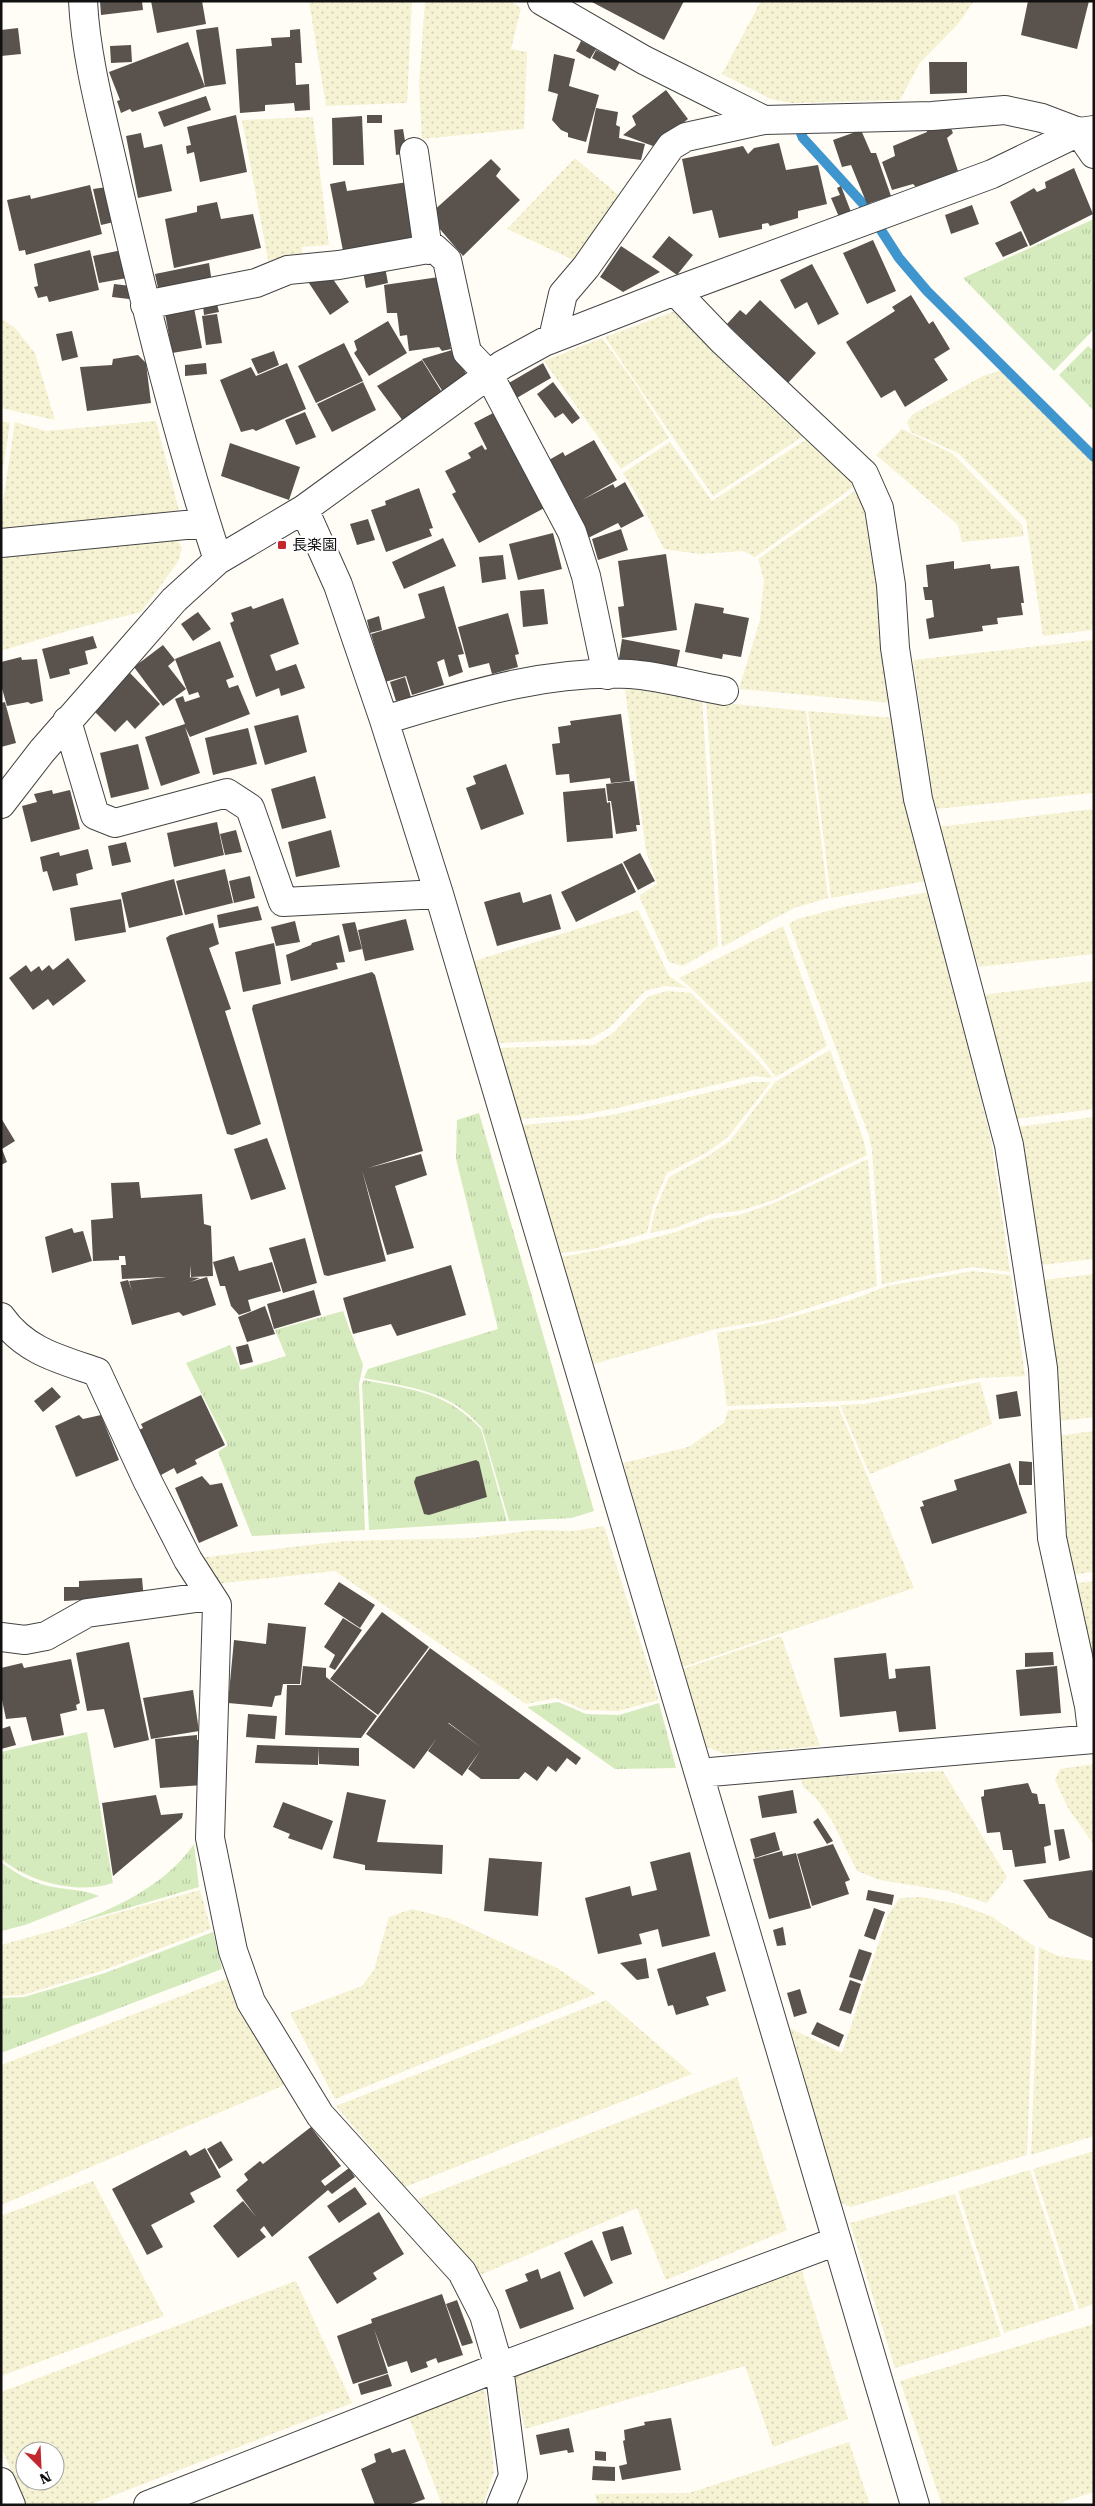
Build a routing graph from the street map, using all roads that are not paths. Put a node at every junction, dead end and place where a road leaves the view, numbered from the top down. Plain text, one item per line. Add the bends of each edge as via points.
1 (83, 1) edge
2 (542, 1) edge
3 (764, 120) junction
4 (1089, 139) edge
5 (414, 152) dead end
6 (428, 250) junction
7 (675, 291) junction
8 (145, 306) junction
9 (554, 338) junction
10 (489, 375) junction
11 (304, 510) junction
12 (206, 523) junction
13 (1, 543) edge
14 (218, 560) junction
15 (607, 675) junction
16 (724, 692) dead end
17 (384, 720) junction
18 (68, 722) junction
19 (3, 798) edge
20 (439, 894) junction
21 (1, 1316) edge
22 (212, 1596) junction
23 (1, 1637) edge
24 (1094, 1739) edge
25 (700, 1773) junction
26 (837, 2241) junction
27 (499, 2367) junction
28 (1, 2482) edge
29 (11, 2505) edge
30 (148, 2505) edge
31 (501, 2505) edge
32 (915, 2505) edge

1 - 8 street via 101,113
2 - 3 street via 644,60
3 - 4 street via 932,116 1005,110 1042,118
3 - 9 street via 686,137 671,146 586,267 563,294
4 - 7 street
5 - 6 street
6 - 8 street via 288,270 256,283
6 - 10 street via 434,248 447,260 467,352
7 - 9 street
7 - 24 street via 722,340 864,474 880,508 891,585 895,648 918,799 1009,1145 1043,1368 1052,1538
8 - 12 street
9 - 10 street
10 - 11 street
10 - 15 street via 572,532 586,576
11 - 14 street
11 - 17 street via 338,585
12 - 13 street
12 - 14 street
14 - 18 street via 174,600
15 - 16 street via 632,674
15 - 17 street via 554,676 496,687
17 - 20 street
18 - 19 street
18 - 20 street via 95,815 115,823 227,793 250,808 283,902
20 - 25 street
21 - 22 street via 11,1331 44,1354 97,1372 156,1498 188,1560
22 - 23 street via 87,1613 46,1636 25,1640
22 - 27 street via 217,1605 210,1838 233,1951 252,2002 320,2115 462,2272 484,2315
24 - 25 street
25 - 26 street
26 - 27 street
26 - 32 street
27 - 30 street
27 - 31 street via 513,2476
28 - 29 street

